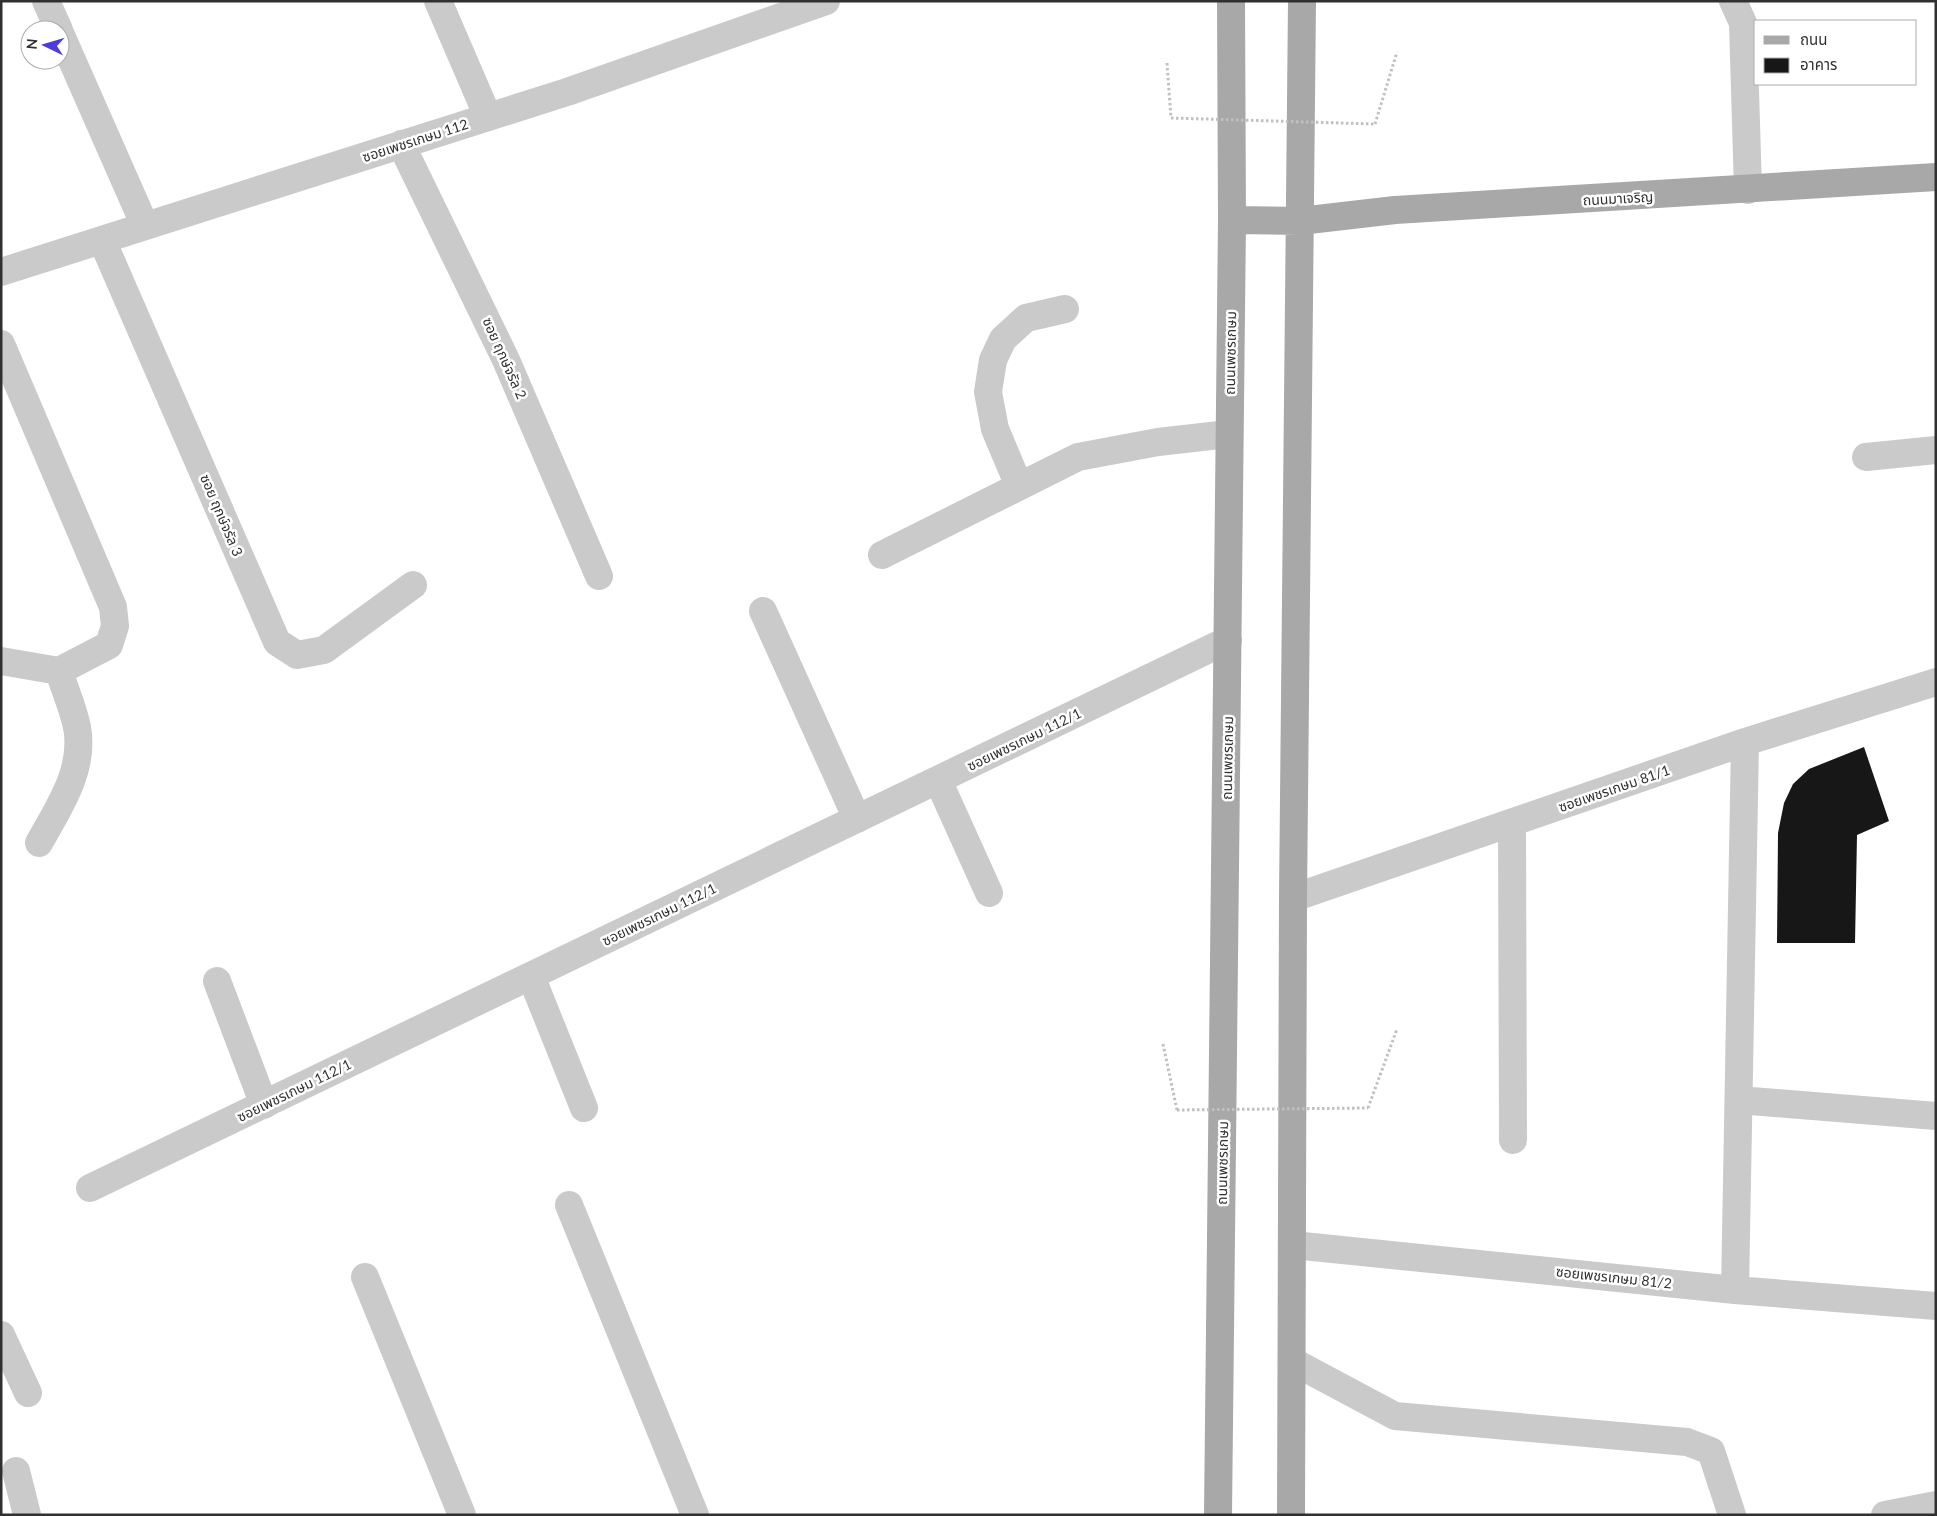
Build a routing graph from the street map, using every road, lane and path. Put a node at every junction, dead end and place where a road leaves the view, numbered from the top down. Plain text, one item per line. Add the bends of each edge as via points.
1 (46, 1) edge
2 (438, 1) edge
3 (826, 1) edge
4 (1231, 1) edge
5 (1302, 1) edge
6 (1733, 1) edge
7 (54, 20) edge
8 (1397, 52) dead end
9 (70, 57) edge
10 (1168, 63) dead end
11 (488, 117) junction
12 (401, 144) junction
13 (1936, 178) edge
14 (1748, 190) junction
15 (1232, 220) junction
16 (1300, 220) junction
17 (145, 226) junction
18 (102, 240) junction
19 (1, 272) edge
20 (1065, 309) dead end
21 (1, 344) edge
22 (1228, 434) junction
23 (1936, 450) edge
24 (1866, 457) dead end
25 (1019, 486) junction
26 (882, 555) dead end
27 (599, 576) dead end
28 (413, 585) dead end
29 (764, 611) dead end
30 (1228, 640) junction
31 (1, 661) edge
32 (59, 671) junction
33 (1936, 682) edge
34 (1745, 742) junction
35 (938, 780) junction
36 (857, 819) junction
37 (1512, 823) junction
38 (40, 843) dead end
39 (988, 893) dead end
40 (1293, 898) junction
41 (531, 976) junction
42 (216, 981) dead end
43 (1397, 1029) dead end
44 (1163, 1044) dead end
45 (1739, 1100) junction
46 (264, 1105) junction
47 (584, 1108) dead end
48 (1936, 1116) edge
49 (1513, 1140) dead end
50 (90, 1188) dead end
51 (569, 1205) dead end
52 (1293, 1244) junction
53 (365, 1276) dead end
54 (1735, 1290) junction
55 (1936, 1306) edge
56 (1, 1334) edge
57 (1292, 1360) junction
58 (28, 1394) dead end
59 (16, 1471) dead end
60 (1936, 1505) edge
61 (27, 1515) edge
62 (462, 1515) edge
63 (696, 1515) edge
64 (1218, 1515) edge
65 (1291, 1515) edge
66 (1732, 1515) edge
67 (1885, 1515) edge

1 - 7 street
2 - 11 street
3 - 11 street, ซอยเพชรเกษม 112
4 - 15 main road, ถนนเพชรเกษม
5 - 16 main road
6 - 14 street via 1743,23
8 - 10 path, bridge via 1375,124 1172,118
9 - 17 street
11 - 12 street, ซอยเพชรเกษม 112
12 - 17 street, ซอยเพชรเกษม 112
12 - 27 street, ซอย ฤกษ์จรัล 2 via 506,360
13 - 14 main road, ถนนมาเจริญ
14 - 16 main road, ถนนมาเจริญ via 1395,210
15 - 16 main road, ถนนมาเจริญ
15 - 22 main road, ถนนเพชรเกษม
16 - 40 main road
17 - 18 street, ซอยเพชรเกษม 112
18 - 19 street, ซอยเพชรเกษม 112
18 - 28 street, ซอย ฤกษ์จรัล 3 via 277,642 297,655 324,650
20 - 25 street via 1026,318 1003,339 993,360 988,392 995,429
21 - 32 street via 113,607 115,626 109,645
22 - 25 street via 1158,442 1078,457
22 - 30 main road, ถนนเพชรเกษม
23 - 24 street
25 - 26 street
29 - 36 street
30 - 35 street, ซอยเพชรเกษม 112/1
30 - 64 main road, ถนนเพชรเกษม
31 - 32 street
32 - 38 street via 77,728 77,760 70,788
33 - 34 street, ซอยเพชรเกษม 81/1
34 - 37 street, ซอยเพชรเกษม 81/1
34 - 45 street
35 - 36 street, ซอยเพชรเกษม 112/1
35 - 39 street
36 - 41 street, ซอยเพชรเกษม 112/1
37 - 40 street, ซอยเพชรเกษม 81/1
37 - 49 street
40 - 52 main road
41 - 46 street, ซอยเพชรเกษม 112/1
41 - 47 street
42 - 46 street
43 - 44 path, bridge via 1368,1108 1178,1110
45 - 48 street
45 - 54 street
46 - 50 street, ซอยเพชรเกษม 112/1
51 - 63 street
52 - 54 street, ซอยเพชรเกษม 81/2
52 - 57 main road
53 - 62 street
54 - 55 street, ซอยเพชรเกษม 81/2
56 - 58 street
57 - 65 main road
57 - 66 street via 1395,1416 1687,1442 1711,1451
59 - 61 street
60 - 67 street

